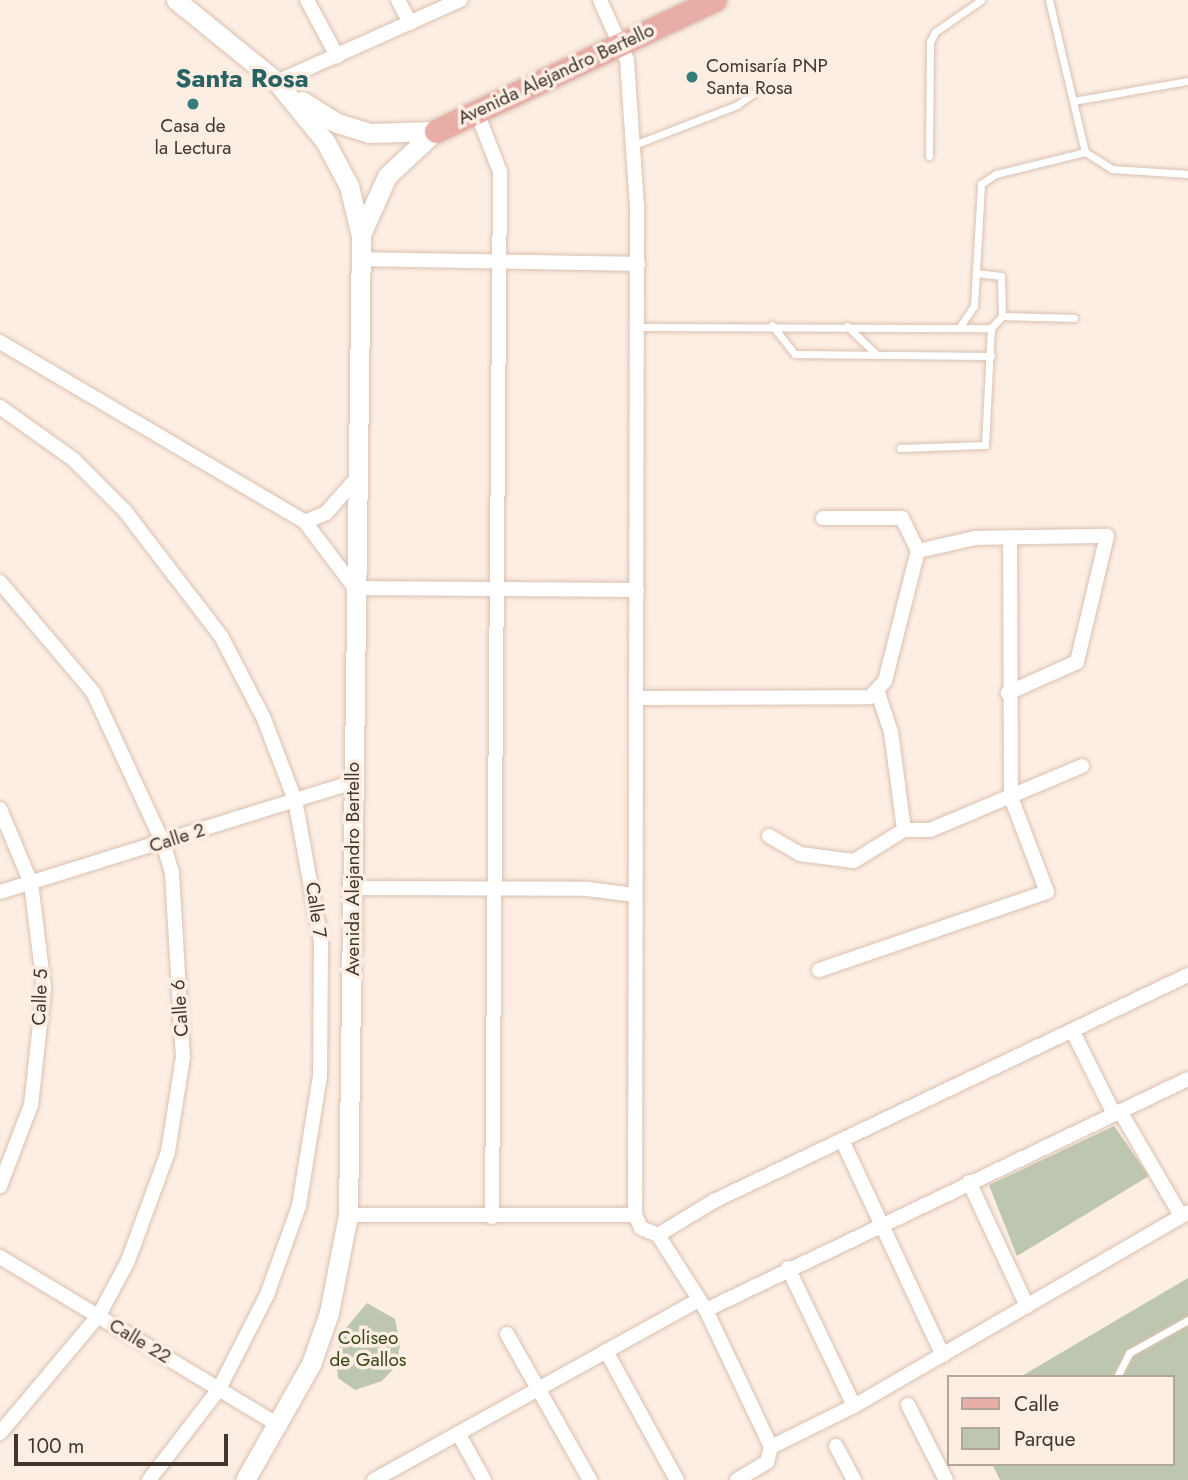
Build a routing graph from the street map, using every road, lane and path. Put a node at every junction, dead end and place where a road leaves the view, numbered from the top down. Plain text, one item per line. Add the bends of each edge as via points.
1 (176, 0) edge
2 (307, 0) edge
3 (398, 0) edge
4 (460, 0) edge
5 (600, 0) edge
6 (715, 0) edge
7 (981, 0) edge
8 (1049, 0) edge
9 (410, 23) junction
10 (621, 42) junction
11 (337, 55) junction
12 (1188, 81) edge
13 (278, 82) junction
14 (761, 88) dead end
15 (1073, 101) junction
16 (476, 110) junction
17 (436, 131) junction
18 (634, 145) junction
19 (1085, 152) junction
20 (929, 156) dead end
21 (1188, 174) edge
22 (360, 236) junction
23 (360, 259) junction
24 (500, 261) junction
25 (638, 264) junction
26 (976, 274) junction
27 (1002, 316) junction
28 (1074, 318) dead end
29 (772, 325) junction
30 (847, 326) junction
31 (639, 327) junction
32 (960, 328) junction
33 (991, 328) junction
34 (0, 342) edge
35 (878, 355) junction
36 (991, 356) junction
37 (0, 407) edge
38 (900, 448) dead end
39 (356, 478) junction
40 (824, 518) dead end
41 (305, 522) junction
42 (1010, 537) junction
43 (918, 551) junction
44 (0, 582) edge
45 (355, 588) junction
46 (637, 590) junction
47 (498, 591) junction
48 (878, 693) junction
49 (1008, 693) junction
50 (638, 698) junction
51 (1082, 766) dead end
52 (354, 782) junction
53 (1011, 797) junction
54 (295, 800) junction
55 (0, 808) edge
56 (904, 831) junction
57 (769, 836) dead end
58 (163, 843) junction
59 (31, 883) junction
60 (351, 888) junction
61 (494, 889) junction
62 (0, 892) edge
63 (635, 895) junction
64 (819, 970) dead end
65 (1188, 975) edge
66 (1073, 1032) junction
67 (1188, 1079) edge
68 (1117, 1113) junction
69 (842, 1140) junction
70 (969, 1182) junction
71 (0, 1186) edge
72 (1184, 1214) edge
73 (348, 1215) junction
74 (635, 1216) junction
75 (492, 1217) junction
76 (882, 1225) junction
77 (658, 1235) junction
78 (0, 1256) edge
79 (788, 1268) junction
80 (702, 1305) junction
81 (1027, 1306) junction
82 (99, 1315) junction
83 (1188, 1320) edge
84 (507, 1334) dead end
85 (606, 1351) junction
86 (943, 1356) junction
87 (1118, 1375) edge
88 (219, 1389) junction
89 (538, 1389) junction
90 (908, 1405) dead end
91 (854, 1406) junction
92 (281, 1426) junction
93 (0, 1433) edge
94 (458, 1433) junction
95 (836, 1446) dead end
96 (771, 1447) junction
97 (396, 1475) edge
98 (149, 1480) edge
99 (245, 1480) edge
100 (374, 1480) edge
101 (484, 1480) edge
102 (590, 1480) edge
103 (677, 1480) edge
104 (737, 1480) edge
105 (854, 1480) edge
106 (946, 1480) edge

1 - 13 main road, Avenida Alejandro Bertello
2 - 11 street
3 - 9 street
4 - 9 street
5 - 10 street
6 - 10 main road, Avenida Alejandro Bertello
7 - 20 lane via 934,32 930,42
8 - 15 lane
9 - 11 street
10 - 16 main road, Avenida Alejandro Bertello
10 - 18 street
11 - 13 street
12 - 15 lane
13 - 17 main road, Avenida Alejandro Bertello via 347,127 402,135
13 - 22 main road, Avenida Alejandro Bertello via 339,163
14 - 18 lane via 737,105
15 - 19 lane
16 - 17 main road, Avenida Alejandro Bertello
16 - 24 street via 500,172
17 - 22 main road, Avenida Alejandro Bertello via 387,176
18 - 25 street
19 - 21 lane via 1112,170
19 - 26 lane via 996,174 981,184
22 - 23 main road, Avenida Alejandro Bertello
23 - 24 street
23 - 39 main road, Avenida Alejandro Bertello
24 - 25 street
24 - 47 street
25 - 31 street
26 - 27 lane via 1000,273
26 - 32 lane via 974,306
27 - 28 lane
27 - 33 lane
29 - 30 lane
29 - 31 lane
29 - 35 lane via 795,354
30 - 32 lane
30 - 35 lane
31 - 46 street
32 - 33 lane
33 - 36 lane
34 - 41 street
35 - 36 lane
36 - 38 lane via 989,436 982,448
37 - 54 street, Calle 7 via 73,459 180,576 221,636 264,719
39 - 41 street via 326,513
39 - 45 main road, Avenida Alejandro Bertello
40 - 43 street via 902,518
41 - 45 street
42 - 43 street via 958,540
42 - 49 street
42 - 49 street via 1107,536 1077,662
43 - 48 street
44 - 58 street, Calle 6 via 93,692
45 - 47 street
45 - 52 main road, Avenida Alejandro Bertello
46 - 47 street
46 - 50 street
47 - 61 street
48 - 50 street via 857,700
48 - 56 street via 891,732
49 - 53 street
50 - 63 street
51 - 53 street
52 - 54 street, Calle 2
52 - 60 main road, Avenida Alejandro Bertello
53 - 56 street via 930,830
53 - 64 street via 1047,892
54 - 58 street, Calle 2
54 - 88 street, Calle 7 via 321,941 324,1013 311,1153 267,1295
55 - 59 street, Calle 5
56 - 57 street via 855,861 800,854
58 - 59 street, Calle 2
58 - 82 street, Calle 6 via 172,873 183,1057 161,1174
59 - 62 street, Calle 2
59 - 71 street, Calle 5 via 44,988 31,1105
60 - 61 street
60 - 73 main road, Avenida Alejandro Bertello
61 - 63 street
61 - 75 street
63 - 74 street
65 - 66 street
66 - 68 street
66 - 69 street
67 - 68 street
68 - 70 street
68 - 72 street
69 - 76 street
69 - 77 street
70 - 76 street
70 - 81 street
72 - 81 street
73 - 75 street
73 - 92 main road, Avenida Alejandro Bertello via 329,1313
74 - 75 street
74 - 77 street via 641,1228
76 - 79 street
76 - 86 street
77 - 80 street
78 - 82 street, Calle 22
79 - 80 street
79 - 91 street
80 - 85 street
80 - 96 street
81 - 86 street
82 - 88 street, Calle 22
82 - 93 street, Calle 6
83 - 87 lane via 1129,1353
84 - 89 street
85 - 89 street
85 - 103 street
86 - 91 street
88 - 92 street, Calle 22
88 - 98 street, Calle 7
89 - 94 street
89 - 102 street
90 - 106 street
91 - 96 street
92 - 99 main road, Avenida Alejandro Bertello
94 - 97 street
94 - 101 street
95 - 105 street
96 - 104 street via 767,1462
97 - 100 street

